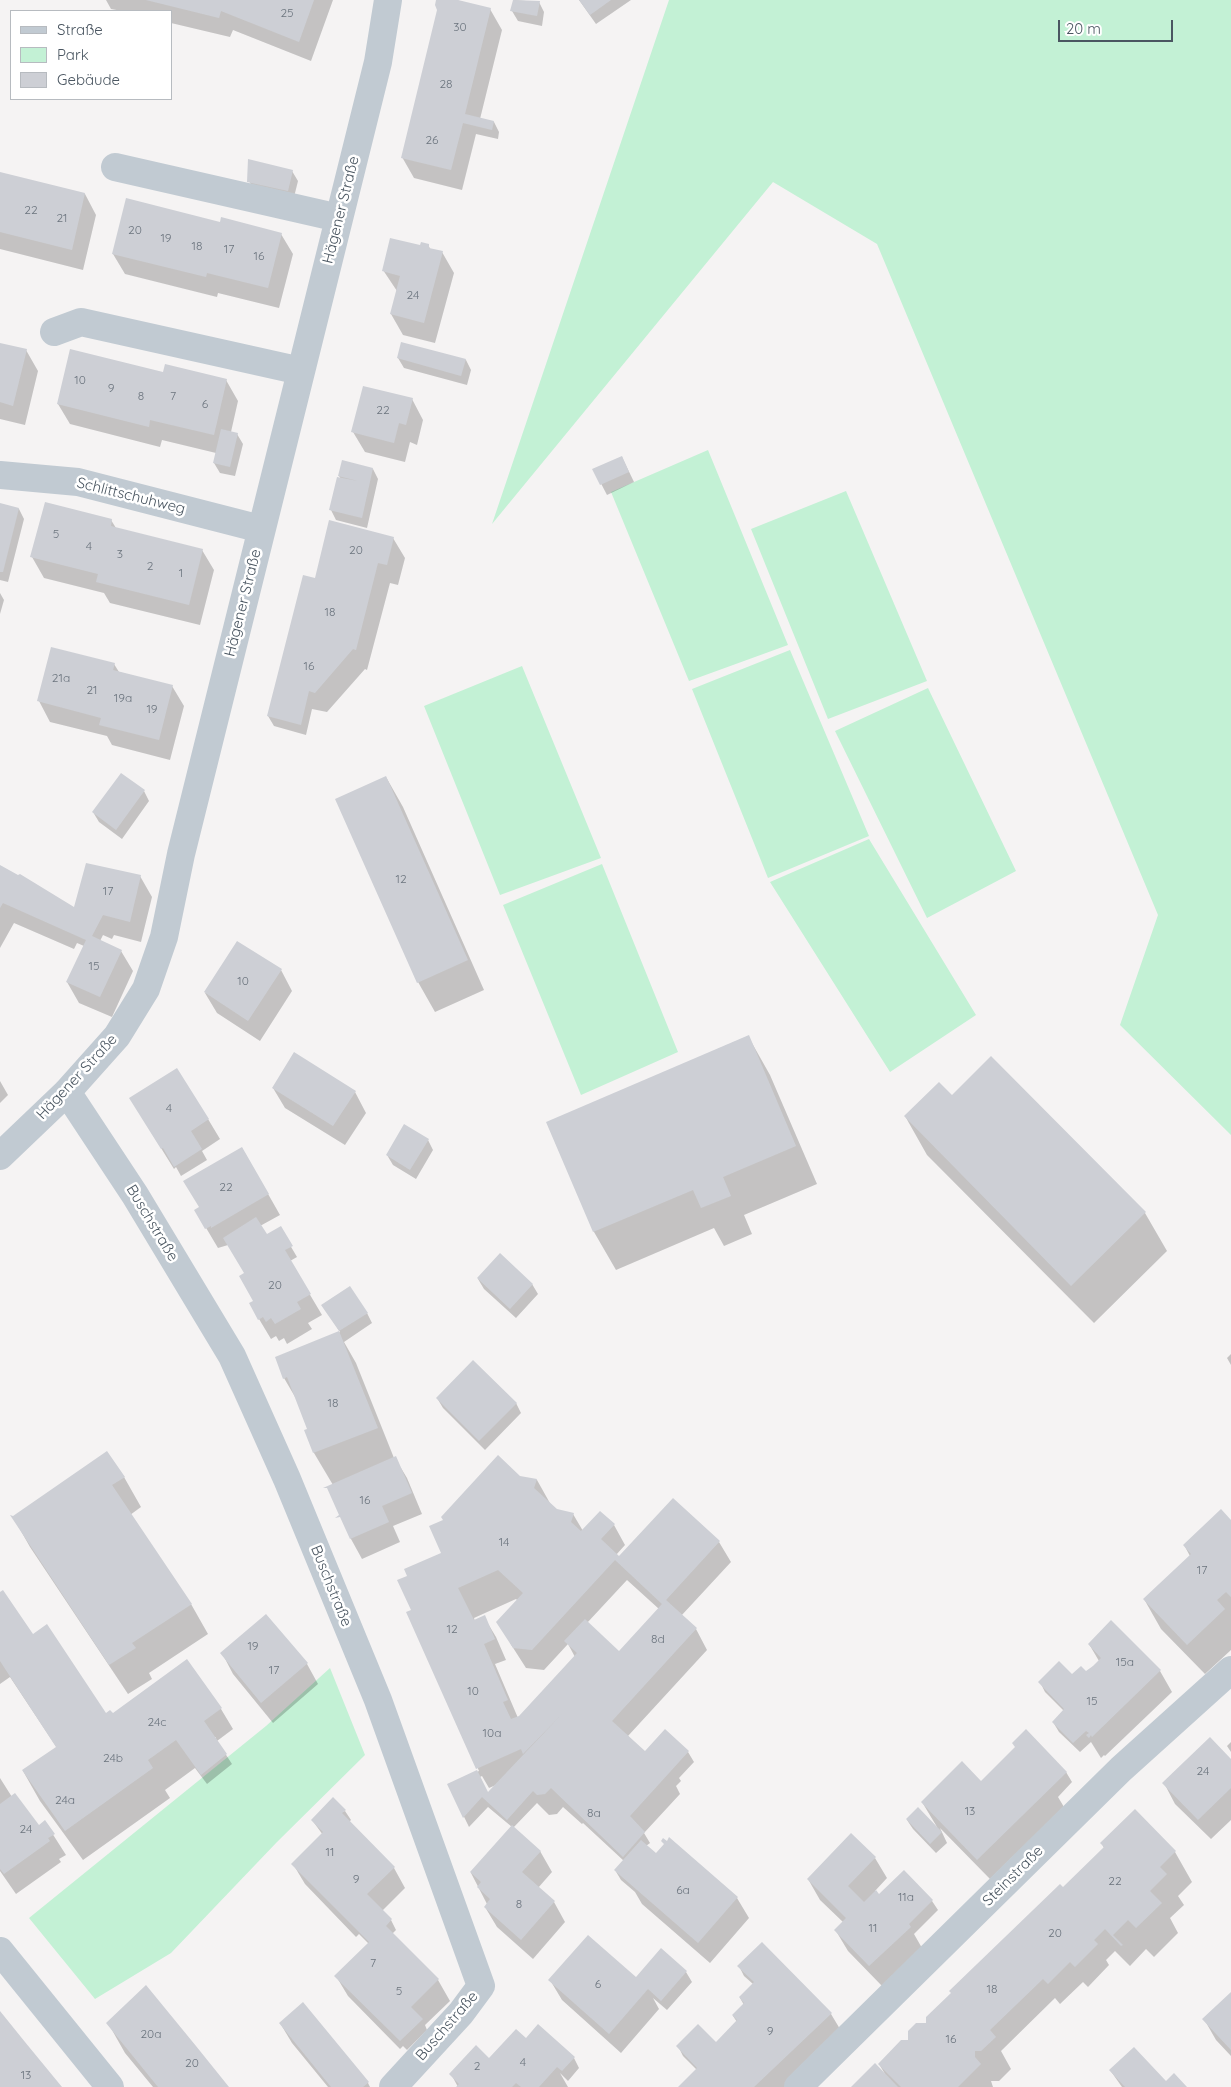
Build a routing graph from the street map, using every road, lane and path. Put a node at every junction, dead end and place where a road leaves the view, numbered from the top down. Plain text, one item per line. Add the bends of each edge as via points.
1 (388, 0) edge
2 (115, 167) dead end
3 (339, 218) junction
4 (54, 332) dead end
5 (301, 371) junction
6 (0, 474) edge
7 (261, 529) junction
8 (67, 1092) junction
9 (0, 1156) edge
10 (1231, 1670) edge
11 (0, 1951) edge
12 (110, 2087) edge
13 (393, 2087) edge
14 (798, 2087) edge

1 - 3 street, Hägener Straße via 378,62
2 - 3 street
3 - 5 street, Hägener Straße
4 - 5 street via 81,322
5 - 7 street, Hägener Straße
6 - 7 street, Schlittschuhweg via 78,482
7 - 8 street, Hägener Straße via 181,854 164,937 146,989 117,1036
8 - 9 street, Hägener Straße
8 - 13 street, Buschstraße via 135,1195 232,1356 287,1479 378,1700 481,1986 461,2013
10 - 14 street, Steinstraße via 1121,1770
11 - 12 street

